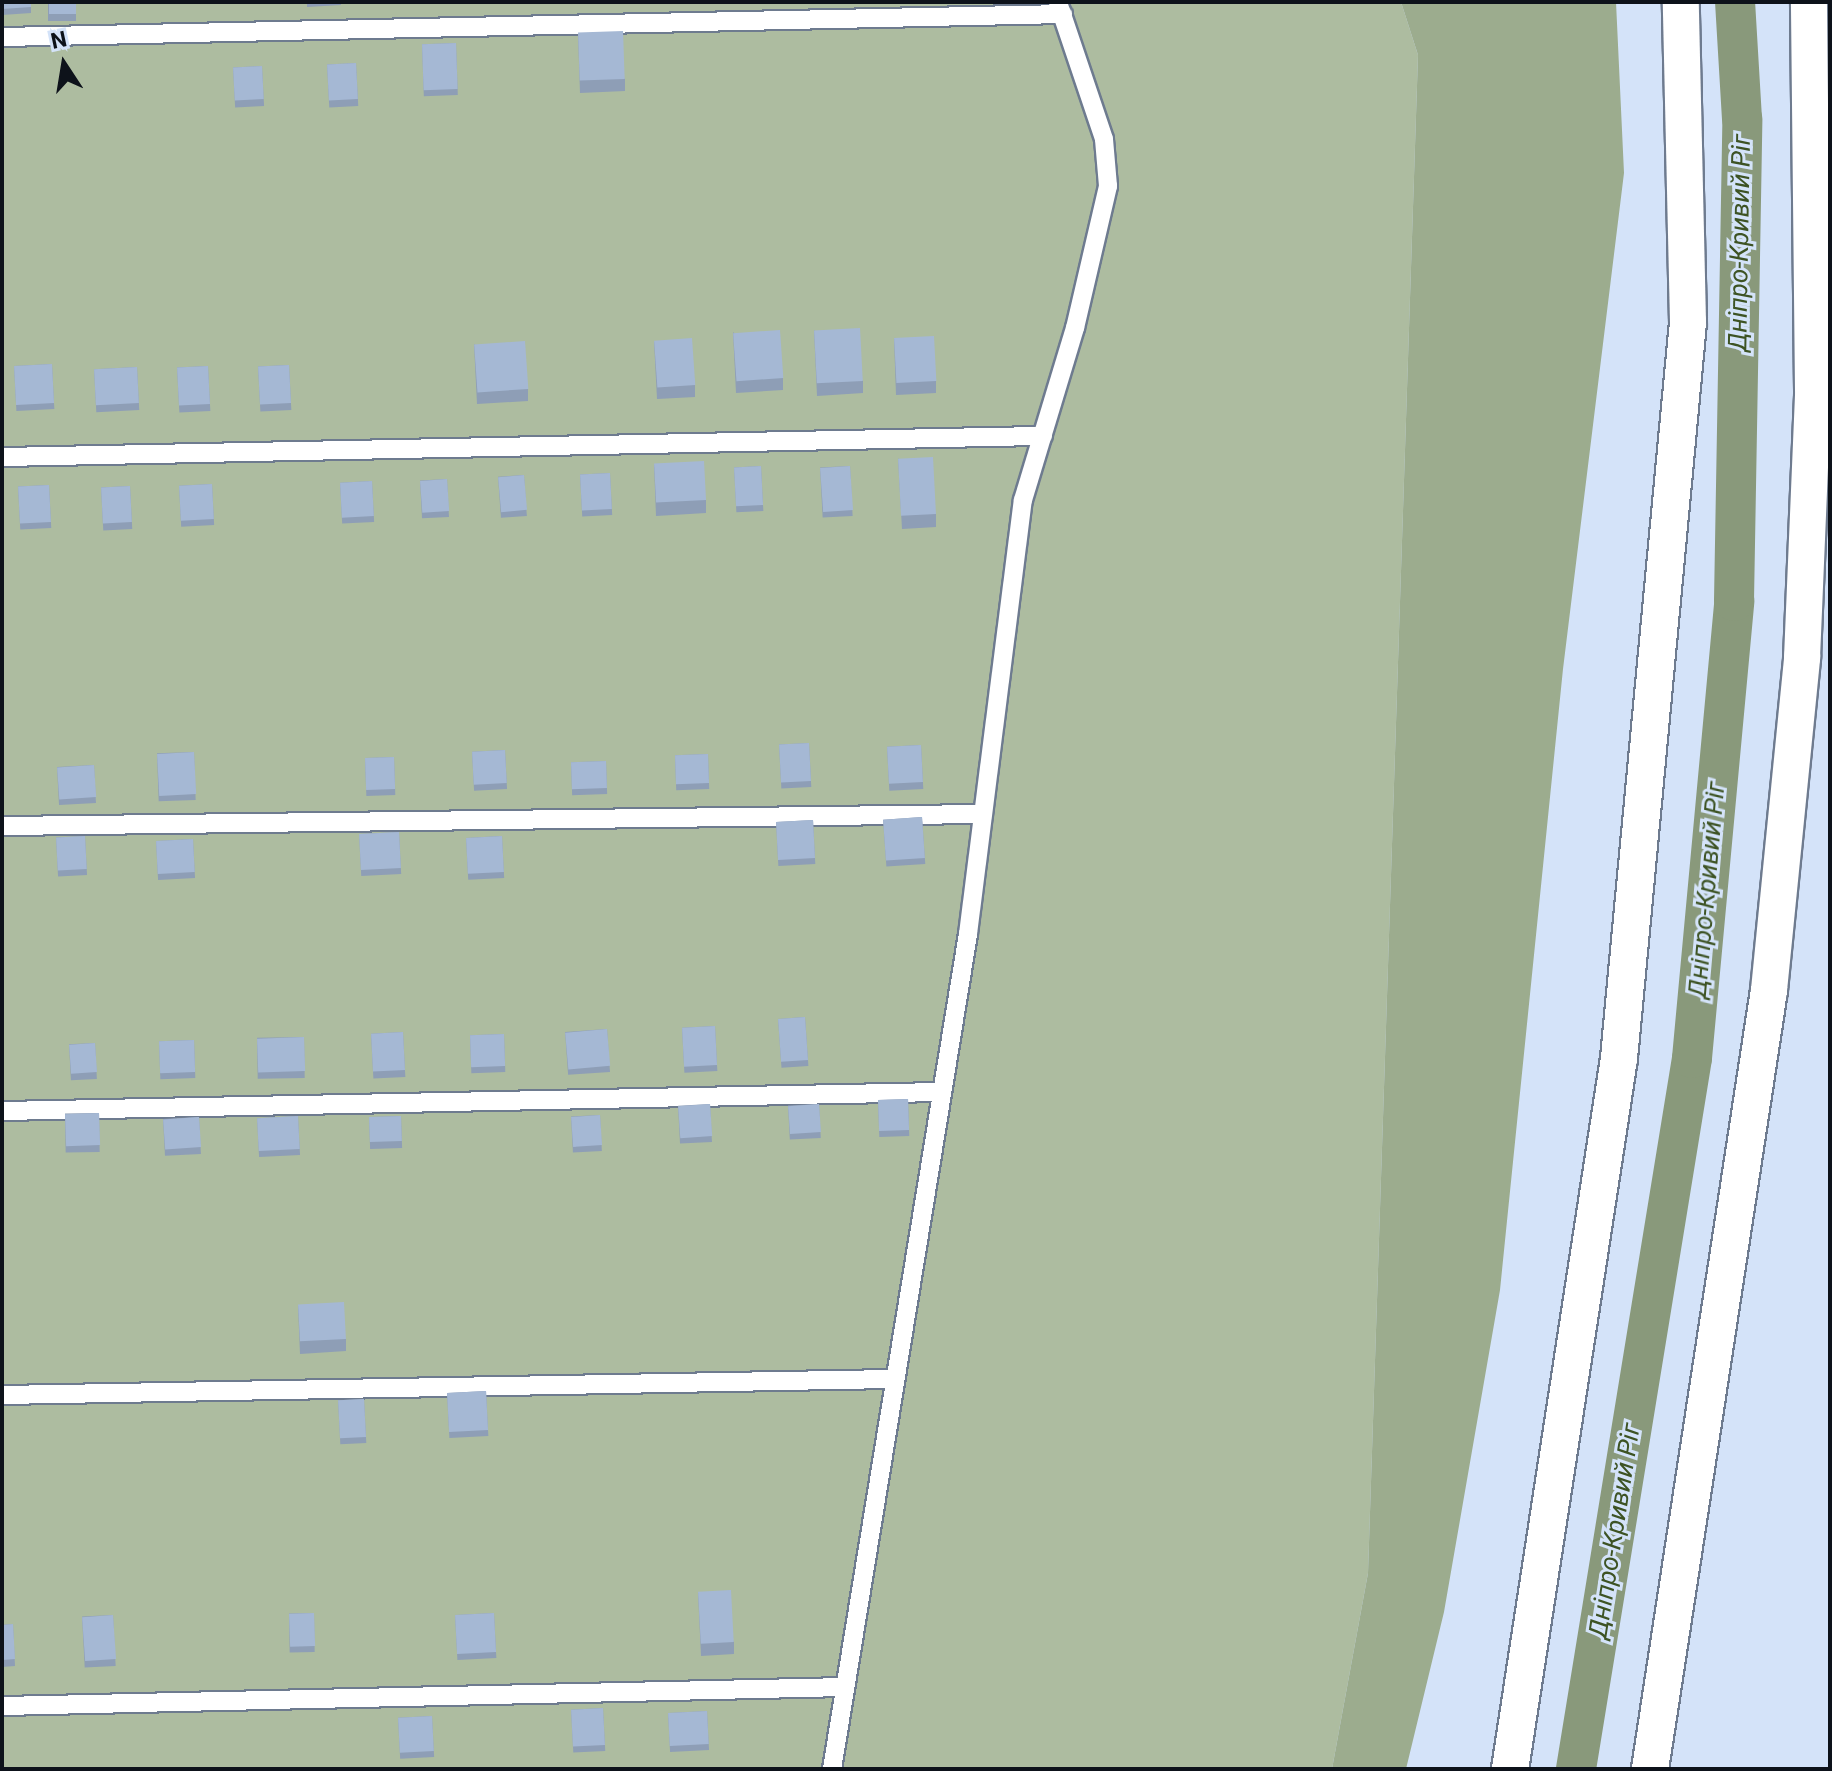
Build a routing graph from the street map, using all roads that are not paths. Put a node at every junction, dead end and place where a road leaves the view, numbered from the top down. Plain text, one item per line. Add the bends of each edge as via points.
1 (1681, 2) edge
2 (1809, 2) edge
3 (1060, 8) edge
4 (2, 37) edge
5 (1043, 436) junction
6 (2, 457) edge
7 (982, 814) junction
8 (2, 826) edge
9 (942, 1092) junction
10 (2, 1111) edge
11 (895, 1379) junction
12 (2, 1395) edge
13 (845, 1687) junction
14 (2, 1706) edge
15 (832, 1769) edge
16 (1510, 1769) edge
17 (1650, 1769) edge

1 - 16 street via 1688,322 1620,1043
2 - 17 street via 1813,390 1802,658 1769,990
3 - 4 lane
3 - 5 lane via 1104,139 1108,186
5 - 6 lane
5 - 7 lane via 1006,606
7 - 8 lane
7 - 9 lane
9 - 10 lane
9 - 11 lane
11 - 12 lane
11 - 13 lane
13 - 14 lane
13 - 15 lane

